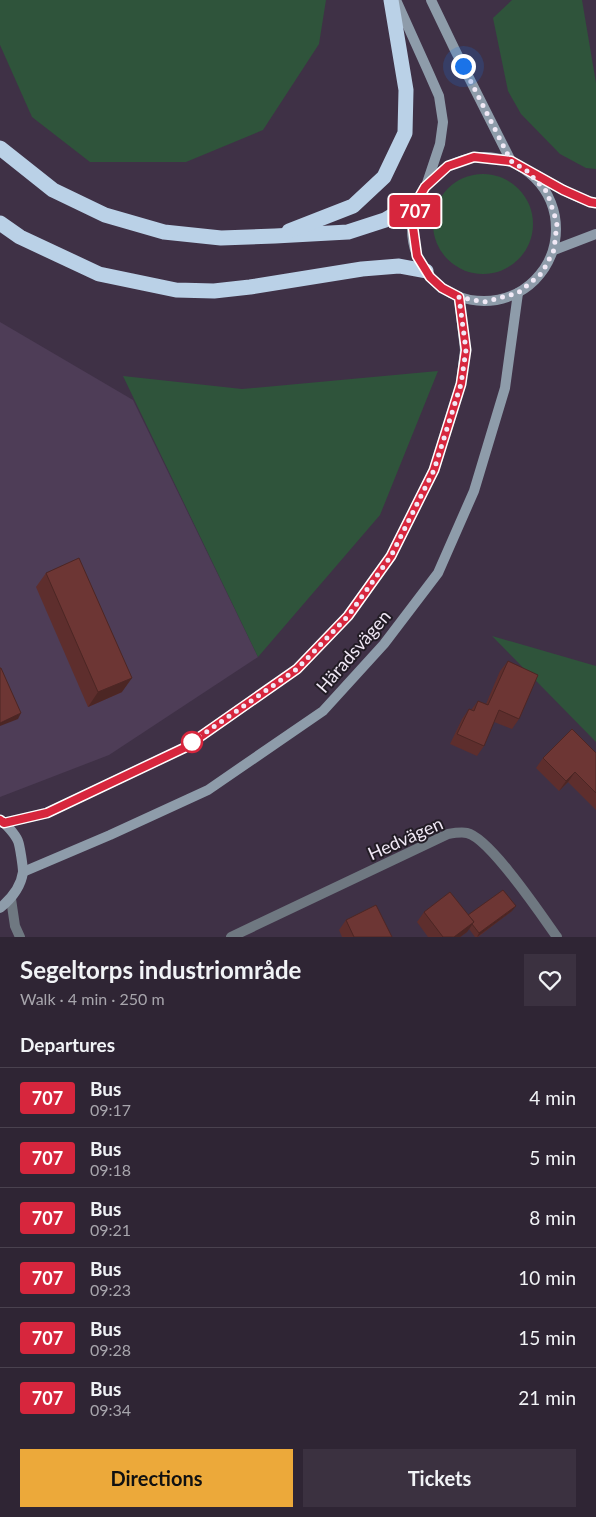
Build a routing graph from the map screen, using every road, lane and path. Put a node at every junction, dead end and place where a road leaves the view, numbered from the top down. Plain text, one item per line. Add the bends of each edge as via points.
1 (392, 0) edge
2 (396, 0) edge
3 (431, 0) edge
4 (0, 148) edge
5 (511, 161) junction
6 (527, 171) junction
7 (425, 187) junction
8 (417, 201) junction
9 (596, 203) edge
10 (0, 222) edge
11 (596, 234) edge
12 (275, 236) junction
13 (554, 250) junction
14 (426, 271) junction
15 (518, 293) junction
16 (459, 297) junction
17 (2, 822) edge
18 (23, 872) junction
19 (11, 899) junction
20 (0, 908) edge
21 (20, 937) edge
22 (231, 937) edge
23 (557, 937) edge

1 - 12 highway via 406,90 405,133 384,177 354,206
2 - 7 main road via 439,96 444,122
3 - 5 main road
4 - 12 highway via 53,190 105,215 164,232 220,238
5 - 6 main road
5 - 7 main road via 474,157 448,166
6 - 9 main road
6 - 13 main road via 547,192 557,223
7 - 8 main road
8 - 12 highway via 385,220 348,232
8 - 14 main road via 412,220 417,256
10 - 14 highway via 20,237 99,274 176,290 214,291 398,266
11 - 13 main road
13 - 15 main road via 542,273
14 - 16 main road via 442,288
15 - 16 main road via 484,302
15 - 18 main road, Häradsvägen via 505,388 474,491 438,573 384,644 323,711 208,790
16 - 17 main road, Häradsvägen via 466,350 461,384 434,470 391,556 348,616 297,669 184,748 47,813
17 - 18 main road via 18,842
18 - 19 main road
19 - 20 main road
19 - 21 street
22 - 23 street, Hedvägen via 448,834 468,833 504,864

